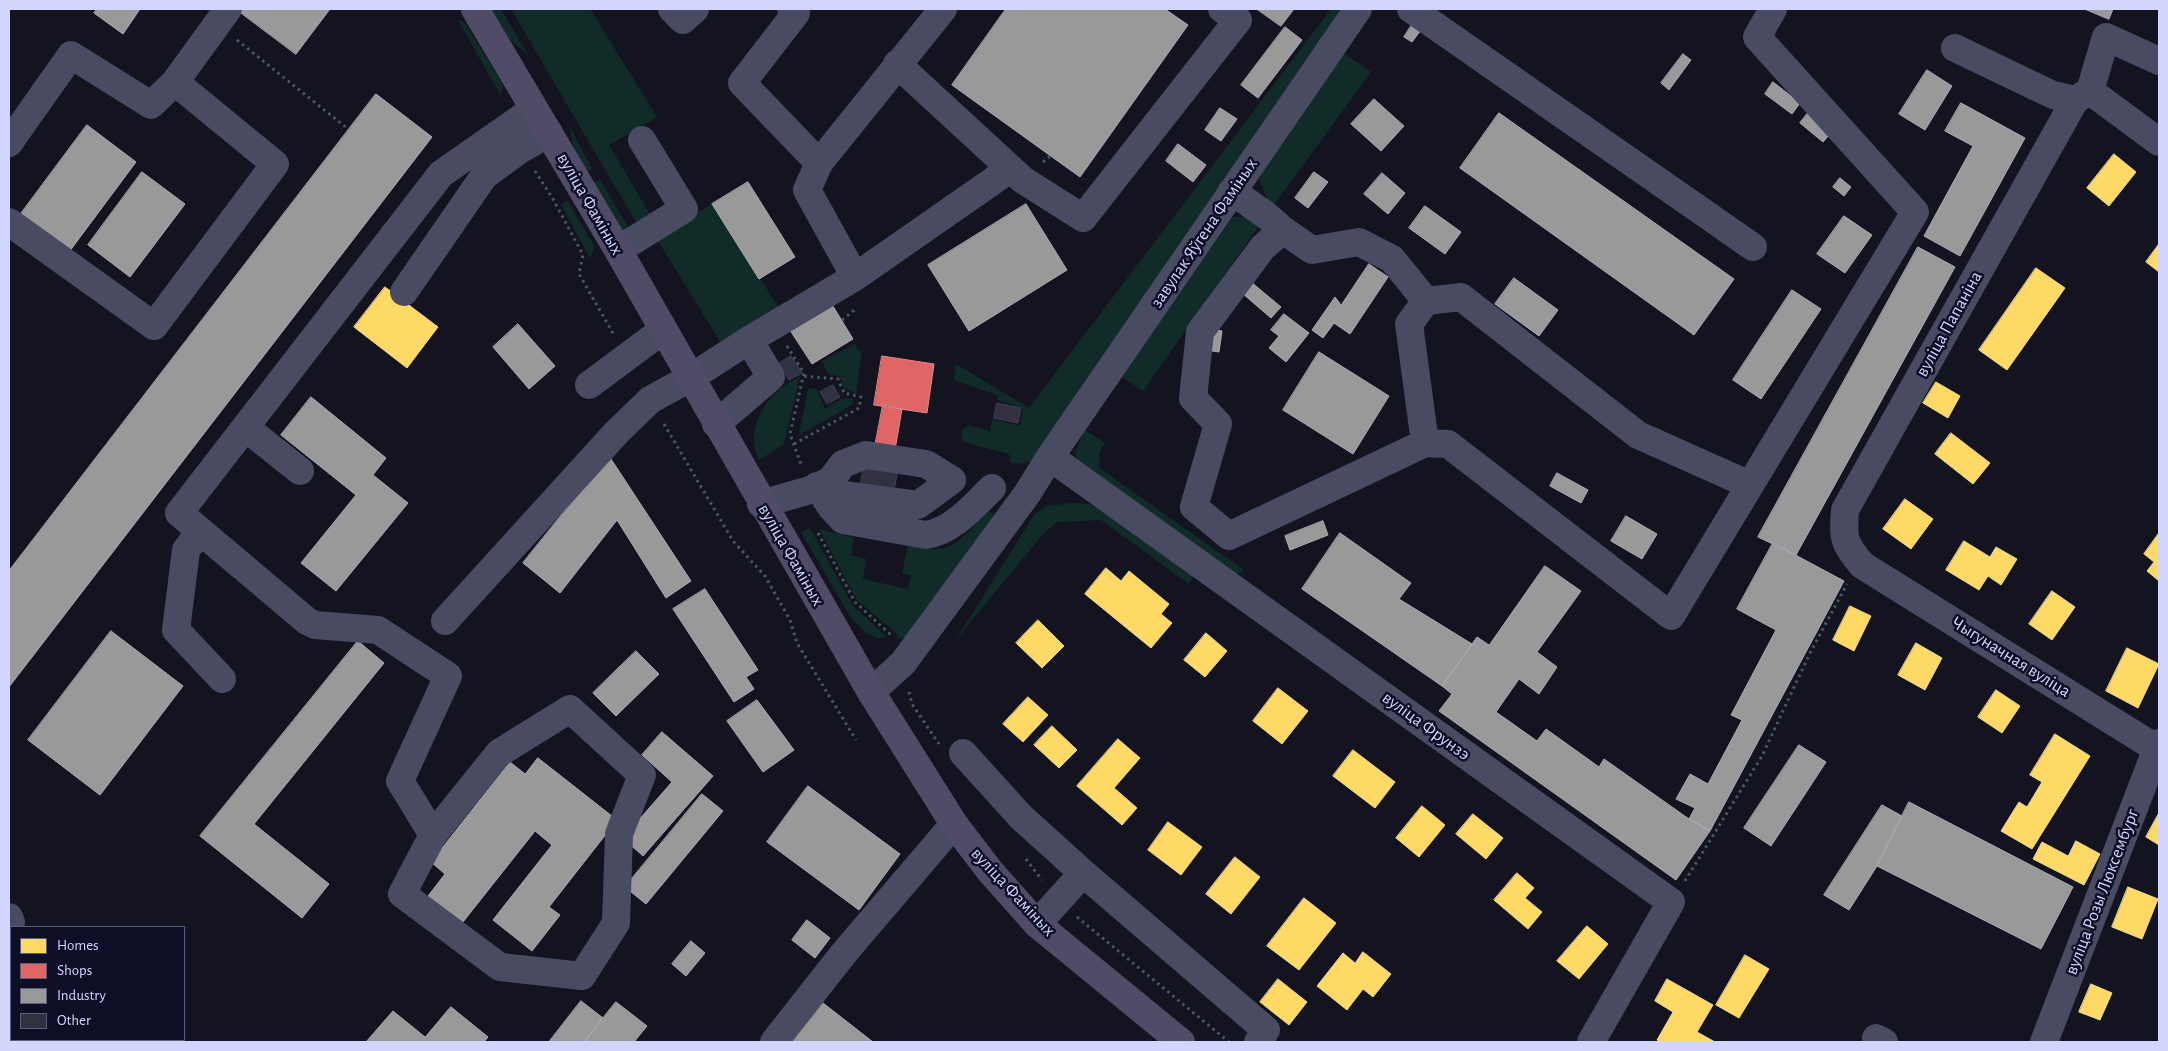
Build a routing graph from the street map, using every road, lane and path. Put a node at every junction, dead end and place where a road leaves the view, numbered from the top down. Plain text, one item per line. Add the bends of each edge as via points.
1 (476, 9) edge
2 (672, 9) edge
3 (694, 9) edge
4 (791, 9) edge
5 (943, 9) edge
6 (1222, 9) edge
7 (1358, 9) edge
8 (1411, 9) edge
9 (1773, 9) edge
10 (222, 16) edge
11 (1955, 48) dead end
12 (2159, 61) edge
13 (897, 64) junction
14 (175, 82) junction
15 (2082, 95) junction
16 (534, 109) junction
17 (348, 129) dead end
18 (549, 133) junction
19 (642, 140) dead end
20 (2159, 142) edge
21 (9, 143) edge
22 (521, 149) junction
23 (818, 163) junction
24 (1010, 169) junction
25 (1232, 191) junction
26 (9, 222) edge
27 (1283, 230) junction
28 (1753, 247) dead end
29 (618, 250) junction
30 (855, 277) junction
31 (404, 292) dead end
32 (1426, 301) junction
33 (775, 326) junction
34 (663, 330) junction
35 (749, 340) junction
36 (626, 357) junction
37 (803, 376) junction
38 (690, 378) junction
39 (589, 386) dead end
40 (650, 400) junction
41 (716, 424) junction
42 (246, 428) junction
43 (1425, 443) junction
44 (794, 444) junction
45 (1050, 456) junction
46 (864, 466) dead end
47 (898, 470) dead end
48 (300, 471) dead end
49 (952, 480) junction
50 (820, 485) junction
51 (1750, 485) junction
52 (992, 488) junction
53 (1027, 494) junction
54 (761, 504) junction
55 (200, 531) junction
56 (1862, 565) junction
57 (445, 621) dead end
58 (222, 679) dead end
59 (871, 692) junction
60 (856, 740) dead end
61 (2158, 747) edge
62 (963, 753) dead end
63 (954, 824) junction
64 (433, 835) junction
65 (1083, 873) junction
66 (1670, 902) junction
67 (9, 916) edge
68 (1038, 924) junction
69 (9, 930) edge
70 (1269, 1038) edge
71 (774, 1042) edge
72 (1182, 1042) edge
73 (1591, 1042) edge
74 (2044, 1042) edge

1 - 16 main road, вуліца Фаміных
2 - 3 street via 683,20
4 - 23 street via 796,14 742,83
5 - 13 street
6 - 24 street via 1238,20 1083,218
7 - 25 street, завулак Яўгена Фаміных
8 - 28 street
9 - 51 street via 1757,37 1915,212
10 - 14 street
10 - 17 path
11 - 15 street via 2052,95
12 - 15 street, вуліца Папаніна via 2106,38
13 - 23 street
13 - 24 street
14 - 21 street via 151,105 71,55
14 - 26 street via 275,164 154,326
15 - 20 street
15 - 56 street, вуліца Папаніна via 1845,510 1843,534 1850,551
16 - 18 main road, вуліца Фаміных
16 - 42 street via 441,174
18 - 22 street
18 - 29 main road, вуліца Фаміных
19 - 29 street via 684,209
22 - 31 street via 484,176
22 - 36 path via 553,199 582,255 579,274
23 - 30 street via 808,190
24 - 30 street
25 - 27 street
25 - 45 street, завулак Яўгена Фаміных
27 - 32 street via 1312,250 1359,242 1392,259
27 - 43 street via 1263,247 1200,332 1193,398 1218,424 1194,507 1229,536
29 - 34 main road, вуліца Фаміных
30 - 33 street
32 - 43 street via 1409,324
32 - 51 street via 1461,297 1638,435
33 - 35 street
33 - 37 path
34 - 36 street
34 - 38 main road, вуліца Фаміных
35 - 38 street
35 - 41 street via 771,377
36 - 39 street
37 - 44 path via 790,434
37 - 44 path via 838,380 844,393 861,397 859,408
38 - 40 street
38 - 41 main road, вуліца Фаміных
40 - 57 street
40 - 60 path via 733,541 765,576 790,620 797,643
41 - 54 main road, вуліца Фаміных
42 - 48 street
42 - 55 street via 179,513
43 - 51 street via 1448,444 1671,616
44 - 50 path
45 - 53 street, завулак Яўгена Фаміных
45 - 66 street, вуліца Фрунзэ
46 - 50 street
47 - 49 street
49 - 50 street via 914,492
49 - 52 street
50 - 52 street via 830,508 844,520 926,536 939,534 956,522
50 - 54 street
52 - 53 street
53 - 59 street, завулак Яўгена Фаміных via 903,663
54 - 59 main road, вуліца Фаміных
55 - 58 street via 186,550 176,630
55 - 64 street via 307,621 315,625 378,630 448,676 400,781
56 - 61 street, Чыгуначная вуліца
56 - 66 path via 1846,586 1810,653 1762,756
59 - 63 main road, вуліца Фаміных
61 - 74 street, вуліца Розы Люксембург
62 - 65 street via 1022,817
63 - 68 main road, вуліца Фаміных via 990,871
63 - 71 street via 844,953
64 - 64 street via 402,894 500,967 582,976 616,923 619,834 642,775 570,709 499,754
65 - 68 street
65 - 70 street
66 - 73 street
67 - 69 street
68 - 72 main road, вуліца Фаміных

